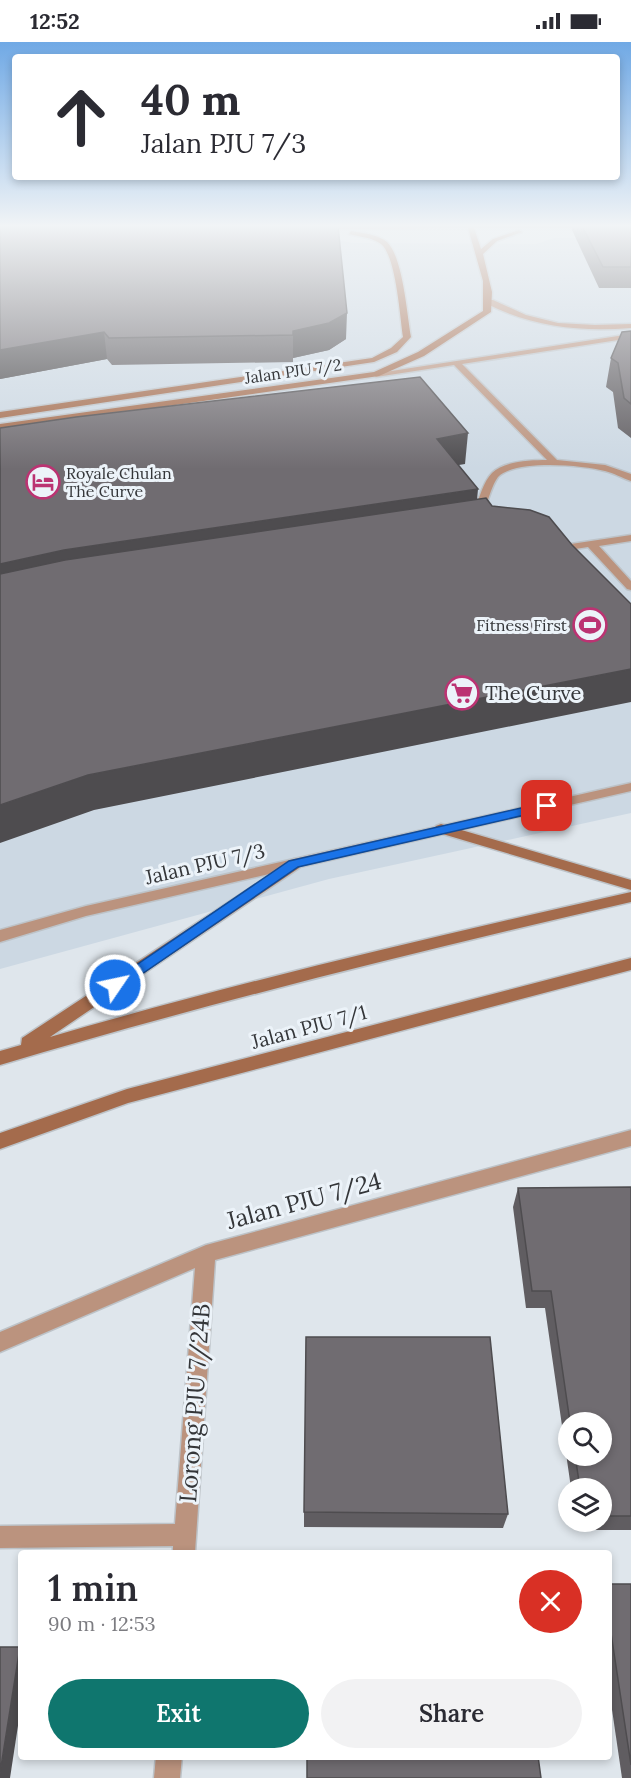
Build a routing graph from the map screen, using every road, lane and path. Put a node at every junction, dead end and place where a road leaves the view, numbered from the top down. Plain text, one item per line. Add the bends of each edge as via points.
1 (401, 307) edge
2 (488, 307) edge
3 (499, 307) edge
4 (631, 326) edge
5 (631, 336) edge
6 (458, 364) junction
7 (376, 374) junction
8 (0, 415) edge
9 (0, 427) edge
10 (555, 463) junction
11 (631, 478) edge
12 (482, 525) edge
13 (541, 537) edge
14 (631, 538) edge
15 (591, 544) junction
16 (631, 587) edge
17 (631, 787) edge
18 (441, 829) junction
19 (294, 864) junction
20 (631, 885) edge
21 (631, 897) edge
22 (0, 936) edge
23 (631, 964) edge
24 (8, 1055) edge
25 (631, 1138) edge
26 (0, 1141) edge
27 (206, 1254) junction
28 (0, 1342) edge
29 (0, 1537) edge
30 (185, 1544) edge
31 (169, 1760) edge
32 (167, 1778) edge

1 - 8 street, Jalan PJU 7/2 via 407,337 394,350 374,360
2 - 7 street, Jalan PJU 7/2 via 472,324 422,354
3 - 4 street via 579,328
5 - 6 street
6 - 7 street
6 - 10 street
7 - 9 street, Jalan PJU 7/2
10 - 11 street via 613,469
10 - 12 street via 511,467 496,474 480,508 494,523
13 - 15 street via 552,537 569,547
14 - 15 street
15 - 16 street
17 - 18 street, Jalan PJU 7/3
18 - 19 street, Jalan PJU 7/3
18 - 20 street
19 - 22 street, Jalan PJU 7/3 via 86,911
19 - 24 street
21 - 24 street via 146,1015
23 - 26 street, Jalan PJU 7/1 via 127,1096
25 - 27 street, Jalan PJU 7/24
27 - 28 street, Jalan PJU 7/24
27 - 30 street, Lorong PJU 7/24B
29 - 30 street
31 - 32 street

